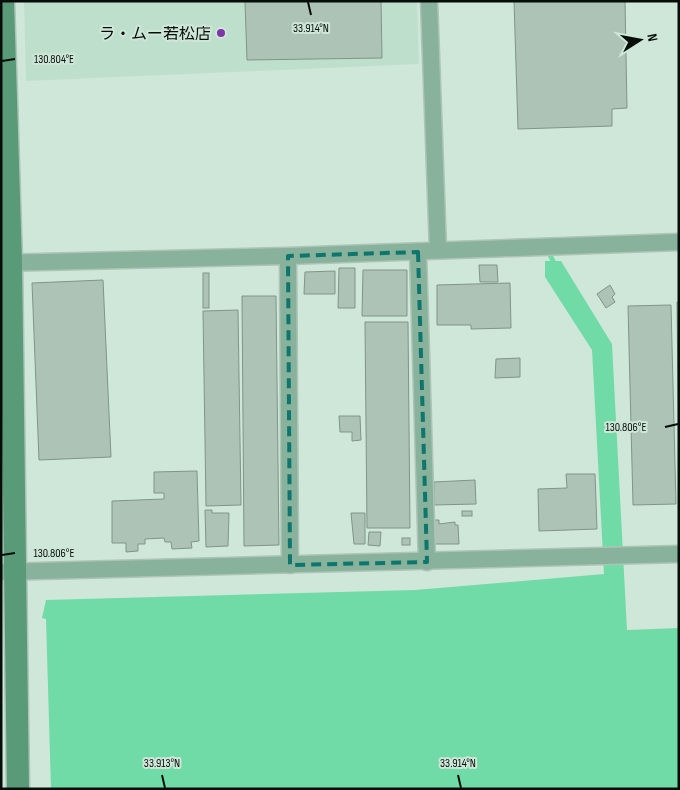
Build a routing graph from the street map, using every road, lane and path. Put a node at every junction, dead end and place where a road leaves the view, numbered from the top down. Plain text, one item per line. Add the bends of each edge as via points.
1 (3, 1) edge
2 (429, 1) edge
3 (679, 242) edge
4 (438, 250) junction
5 (418, 252) junction
6 (288, 256) junction
7 (6, 262) edge
8 (679, 554) edge
9 (427, 562) junction
10 (290, 565) junction
11 (8, 572) edge
12 (18, 789) edge

1 - 7 street
2 - 4 street
3 - 4 street
4 - 5 street
5 - 6 street
5 - 9 street
6 - 7 street
6 - 10 street
7 - 11 street
8 - 9 street
9 - 10 street
10 - 11 street
11 - 12 street

